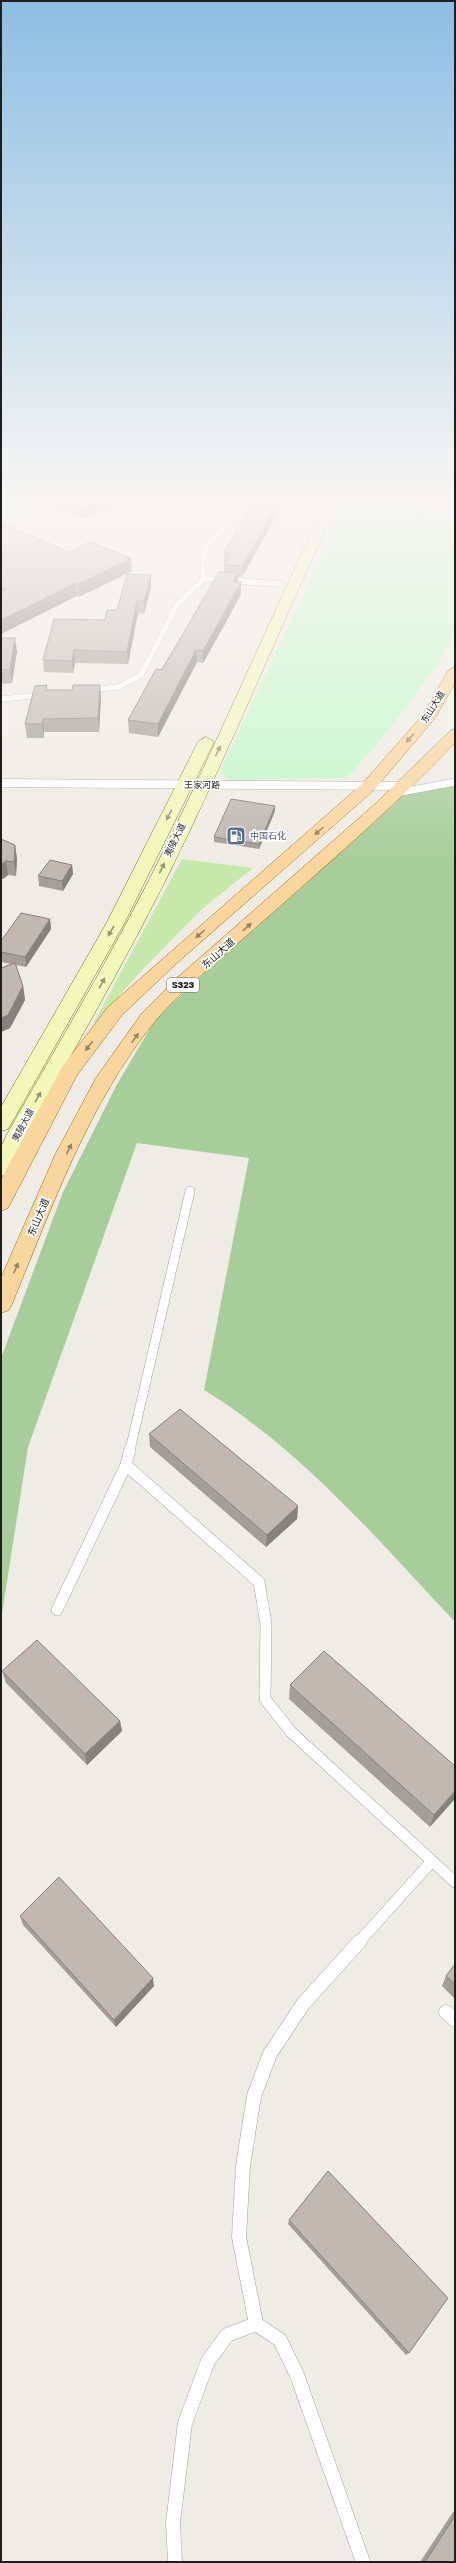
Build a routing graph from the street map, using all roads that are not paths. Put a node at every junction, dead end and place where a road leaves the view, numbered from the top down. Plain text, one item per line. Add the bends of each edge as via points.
1 (168, 622) edge
2 (262, 622) edge
3 (276, 622) edge
4 (455, 671) edge
5 (79, 691) edge
6 (49, 694) edge
7 (1, 699) edge
8 (455, 734) edge
9 (455, 782) edge
10 (1, 784) edge
11 (191, 789) junction
12 (364, 790) junction
13 (399, 790) junction
14 (1, 792) edge
15 (1, 1124) edge
16 (1, 1168) edge
17 (190, 1191) dead end
18 (1, 1203) edge
19 (1, 1304) edge
20 (126, 1464) junction
21 (57, 1610) dead end
22 (432, 1861) junction
23 (455, 1882) edge
24 (256, 2324) junction
25 (175, 2562) edge
26 (363, 2562) edge

1 - 5 lane via 141,675 118,687
2 - 11 main road, 夷陵大道
11 -> 3 main road, 夷陵大道 via 244,698
4 -> 12 main road, 东山大道 via 428,718
6 - 7 lane
8 - 13 main road, 东山大道 / S323
9 - 13 lane
10 - 11 street, 王家河路
11 - 12 street, 王家河路
11 - 14 street, 王家河路
11 -> 15 main road, 夷陵大道
16 -> 11 main road, 夷陵大道 via 16,1136 133,926
12 - 13 street, 王家河路
12 -> 18 main road, 东山大道 via 115,1011 69,1072
19 -> 13 main road, 东山大道 / S323 via 56,1174 106,1077 150,1017
17 - 20 lane
20 - 21 lane
20 - 22 lane via 259,1582 266,1623 265,1699 291,1732
22 - 23 lane
22 - 24 lane via 303,2004 270,2054 254,2096 243,2166 239,2237
24 - 25 lane via 227,2335 208,2361 185,2423 173,2523
24 - 26 lane via 280,2340 297,2376

